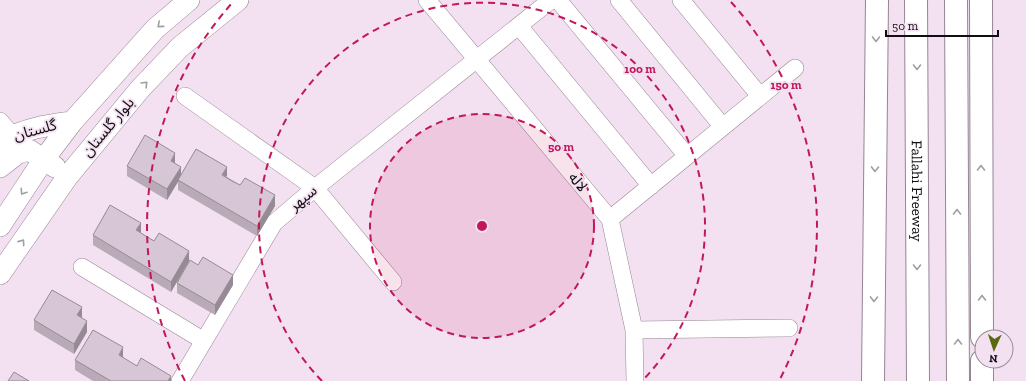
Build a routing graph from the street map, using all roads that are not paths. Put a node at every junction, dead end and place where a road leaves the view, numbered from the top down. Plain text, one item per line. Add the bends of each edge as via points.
1 (189, 0) edge
2 (238, 0) edge
3 (427, 0) edge
4 (558, 0) edge
5 (618, 0) edge
6 (680, 0) edge
7 (877, 0) edge
8 (916, 0) edge
9 (956, 0) edge
10 (980, 0) edge
11 (543, 2) edge
12 (519, 26) junction
13 (477, 60) junction
14 (795, 68) dead end
15 (185, 96) dead end
16 (760, 96) junction
17 (72, 122) junction
18 (723, 127) junction
19 (4, 133) edge
20 (687, 156) junction
21 (44, 159) junction
22 (0, 167) edge
23 (68, 176) junction
24 (651, 186) junction
25 (314, 188) junction
26 (610, 220) junction
27 (0, 226) edge
28 (82, 267) dead end
29 (0, 274) edge
30 (393, 282) dead end
31 (789, 328) dead end
32 (982, 329) edge
33 (634, 330) junction
34 (204, 341) junction
35 (982, 369) edge
36 (180, 381) edge
37 (635, 381) edge
38 (873, 381) edge
39 (918, 381) edge
40 (958, 381) edge
41 (982, 381) edge

1 -> 17 street, بلوار گلستان via 155,29
23 -> 2 street, بلوار گلستان via 140,89 180,47
3 - 13 street, لاله
4 - 20 street
5 - 18 street
6 - 16 street
7 -> 38 main road
8 -> 39 main road, Fallahi Freeway
40 -> 9 main road
32 -> 10 main road
11 - 12 street, سپهر
12 - 13 street, سپهر
12 - 24 street
13 - 25 street, سپهر
13 - 26 street, لاله
14 - 16 street
15 - 25 street
16 - 18 street
17 - 19 street, گلستان
17 - 21 street, بلوار گلستان
18 - 20 street
20 - 24 street
21 - 22 street, گلستان via 29,150 18,153
21 - 23 street, گلستان
21 -> 27 street, بلوار گلستان
29 -> 23 street, بلوار گلستان
24 - 26 street
25 - 30 street
25 - 34 street, سپهر via 274,223
26 - 33 street, لاله
28 - 34 street
31 - 33 street
33 - 37 street, لاله
34 - 36 street, سپهر
35 - 41 main road

